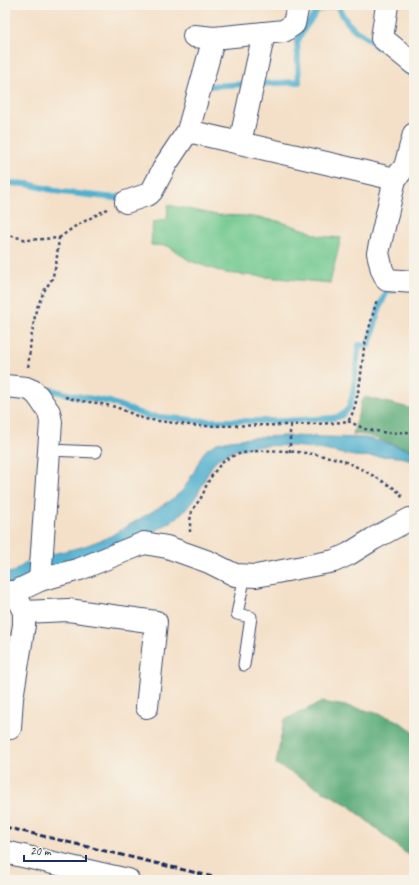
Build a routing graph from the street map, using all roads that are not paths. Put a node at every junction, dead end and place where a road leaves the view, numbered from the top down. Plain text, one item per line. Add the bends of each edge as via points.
1 (298, 5) edge
2 (387, 5) edge
3 (264, 33) junction
4 (414, 64) edge
5 (188, 131) junction
6 (414, 134) edge
7 (240, 143) junction
8 (395, 179) junction
9 (126, 202) road end
10 (414, 282) edge
11 (23, 390) edge
12 (49, 450) junction
13 (96, 452) dead end
14 (412, 519) edge
15 (245, 575) junction
16 (40, 580) junction
17 (10, 592) edge
18 (24, 612) junction
19 (244, 665) dead end
20 (146, 707) dead end
21 (5, 727) edge
22 (5, 852) edge
23 (128, 880) edge

1 - 3 street via 294,24 296,32
2 - 4 street via 382,38
3 - 5 street via 204,37
3 - 7 street
5 - 7 street
5 - 9 street via 152,191
6 - 8 street via 405,167
7 - 8 street
8 - 10 street via 378,253 382,270 388,280
11 - 12 street via 49,412
12 - 13 lane
12 - 16 street
14 - 15 street via 334,560 256,576
15 - 16 street via 235,575 209,562 167,547 144,543 80,569
15 - 19 lane via 237,614 251,617
16 - 17 street
17 - 18 street
18 - 20 street via 68,610 156,622
18 - 21 street via 10,728
22 - 23 street

